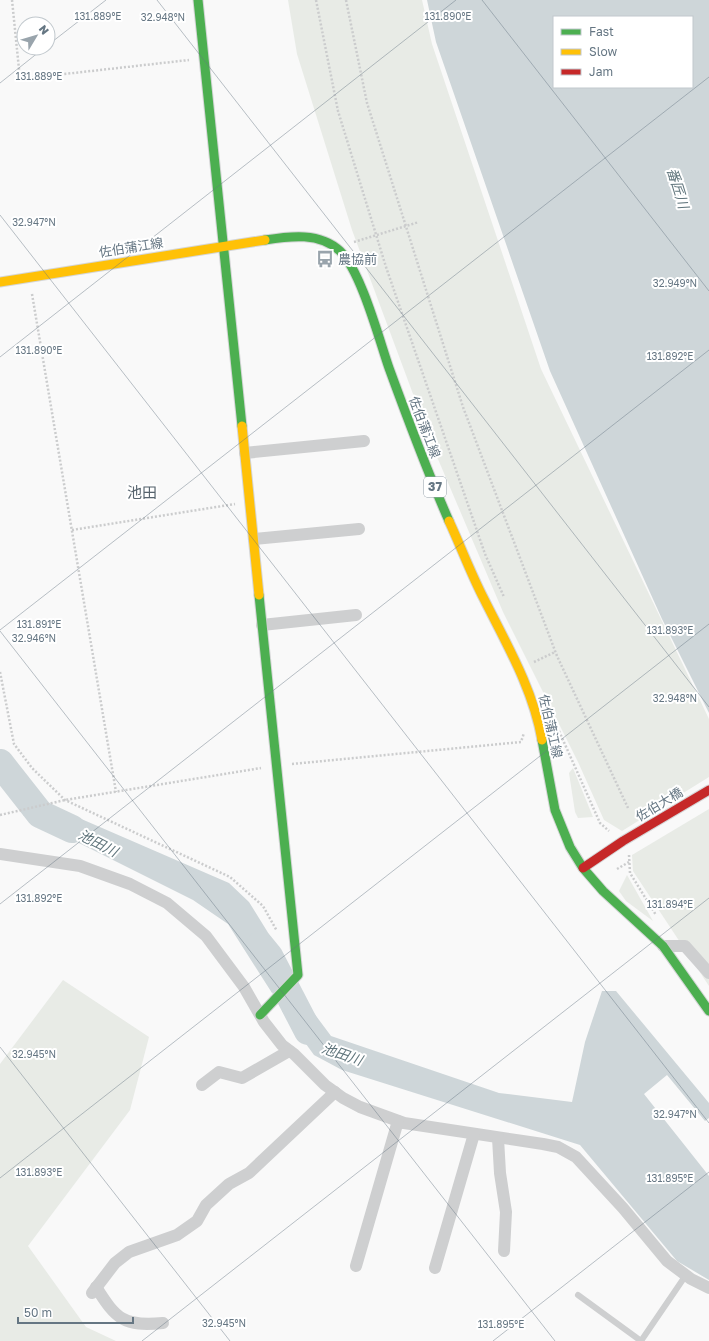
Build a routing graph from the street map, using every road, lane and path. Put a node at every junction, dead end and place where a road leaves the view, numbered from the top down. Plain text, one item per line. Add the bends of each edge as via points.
1 (12, 0) edge
2 (198, 0) edge
3 (316, 0) edge
4 (346, 0) edge
5 (204, 59) junction
6 (419, 222) dead end
7 (406, 226) junction
8 (376, 235) junction
9 (348, 244) dead end
10 (224, 245) junction
11 (29, 278) junction
12 (0, 282) edge
13 (364, 441) dead end
14 (245, 453) junction
15 (250, 502) junction
16 (359, 529) dead end
17 (72, 530) junction
18 (254, 539) junction
19 (506, 604) dead end
20 (356, 614) dead end
21 (262, 625) junction
22 (556, 652) junction
23 (530, 664) dead end
24 (0, 672) edge
25 (525, 729) dead end
26 (277, 766) junction
27 (709, 790) edge
28 (116, 792) junction
29 (65, 801) junction
30 (628, 808) dead end
31 (0, 815) edge
32 (0, 854) edge
33 (629, 862) dead end
34 (583, 868) junction
35 (617, 870) dead end
36 (278, 933) dead end
37 (664, 946) junction
38 (709, 973) edge
39 (709, 1011) edge
40 (260, 1014) junction
41 (289, 1051) junction
42 (202, 1085) dead end
43 (335, 1092) junction
44 (398, 1121) junction
45 (474, 1134) junction
46 (498, 1138) junction
47 (504, 1251) dead end
48 (356, 1266) dead end
49 (435, 1268) dead end
50 (686, 1275) junction
51 (709, 1288) edge
52 (578, 1295) dead end
53 (163, 1323) dead end
54 (641, 1341) edge

1 - 5 path via 20,79
2 - 5 main road
3 - 8 path via 338,111
4 - 7 path via 367,103
5 - 10 main road
6 - 7 path
7 - 8 path
7 - 22 path via 463,407
8 - 9 path
8 - 19 path via 440,428 485,554
10 - 11 main road, 佐伯蒲江線 / 37
10 - 14 main road
10 - 34 main road, 佐伯蒲江線 / 37 via 285,237 308,237 333,246 341,252 353,269 425,464 483,597 526,683 539,722 555,810 570,847
11 - 12 main road, 佐伯蒲江線 / 37
11 - 17 path
13 - 14 street
14 - 15 main road
15 - 17 path
15 - 18 main road
16 - 18 street
17 - 28 path
18 - 21 main road
20 - 21 street
21 - 26 main road
22 - 23 path
22 - 30 path
24 - 29 path via 14,744 32,768
25 - 26 path via 521,742
26 - 28 path
26 - 40 main road via 298,975
27 - 34 main road, 佐伯大橋
28 - 29 path
29 - 31 path
29 - 36 path via 230,876 263,906
32 - 40 street via 80,866 130,884 167,903 206,936 244,987
33 - 35 path
34 - 37 main road, 佐伯蒲江線 / 37 via 614,903
37 - 38 street via 685,946
37 - 39 main road, 佐伯蒲江線 / 37
40 - 41 street
41 - 42 street via 242,1078 219,1072
41 - 43 street
43 - 44 street via 360,1107
43 - 53 street via 249,1173 229,1184 206,1205 197,1221 177,1235 129,1252 115,1263 94,1290 111,1311 130,1322 144,1325
44 - 45 street
44 - 48 street
45 - 46 street
45 - 49 street
46 - 47 street via 506,1212
46 - 50 street via 558,1147 571,1153 584,1164 666,1261
50 - 51 street
50 - 54 lane
52 - 54 lane

